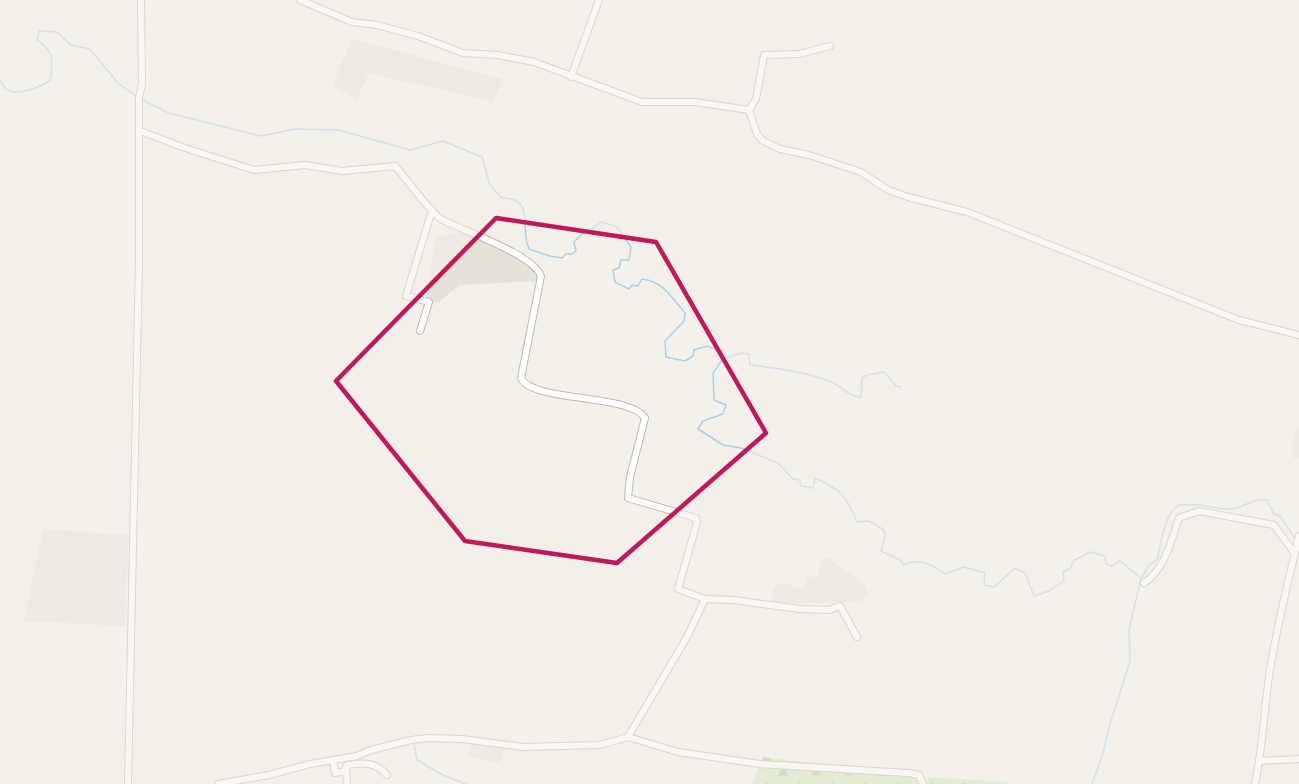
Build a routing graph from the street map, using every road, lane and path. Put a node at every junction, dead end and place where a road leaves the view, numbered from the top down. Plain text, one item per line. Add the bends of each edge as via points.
1 (141, 0) edge
2 (300, 0) edge
3 (599, 0) edge
4 (830, 46) dead end
5 (571, 77) junction
6 (749, 110) junction
7 (140, 131) junction
8 (432, 210) junction
9 (420, 331) dead end
10 (1299, 335) edge
11 (1299, 536) edge
12 (1295, 554) junction
13 (1144, 583) dead end
14 (705, 598) junction
15 (857, 637) dead end
16 (628, 737) junction
17 (345, 758) junction
18 (1299, 759) edge
19 (333, 760) junction
20 (1259, 761) junction
21 (346, 771) junction
22 (387, 775) dead end
23 (128, 784) edge
24 (218, 784) edge
25 (347, 784) edge
26 (923, 784) edge
27 (1255, 784) edge

1 - 7 street
2 - 5 street via 352,22 418,36 463,53 534,62
3 - 5 street
4 - 6 street via 799,54 764,55 756,99
5 - 6 street via 642,102 695,102
6 - 10 street via 757,134 780,149 861,172 888,190 967,212 1239,320
7 - 8 street via 254,170 305,165 342,171 395,166
7 - 23 street
8 - 9 street via 406,296 429,302
8 - 14 street via 438,217 517,254 539,271 522,382 639,411 645,418 628,498 696,518 697,528 678,589
11 - 12 street
12 - 13 street via 1274,525 1199,511 1179,518 1155,576
12 - 20 street via 1270,670
14 - 15 street via 799,609 829,610 840,606
14 - 16 street via 687,637
16 - 17 street via 600,745 524,747 428,738
16 - 26 street via 678,752 760,764 909,772 919,775
17 - 19 street
17 - 21 street
18 - 20 street
19 - 21 street via 335,773
19 - 24 street
20 - 27 street
21 - 22 street via 348,765 367,763
21 - 25 street

